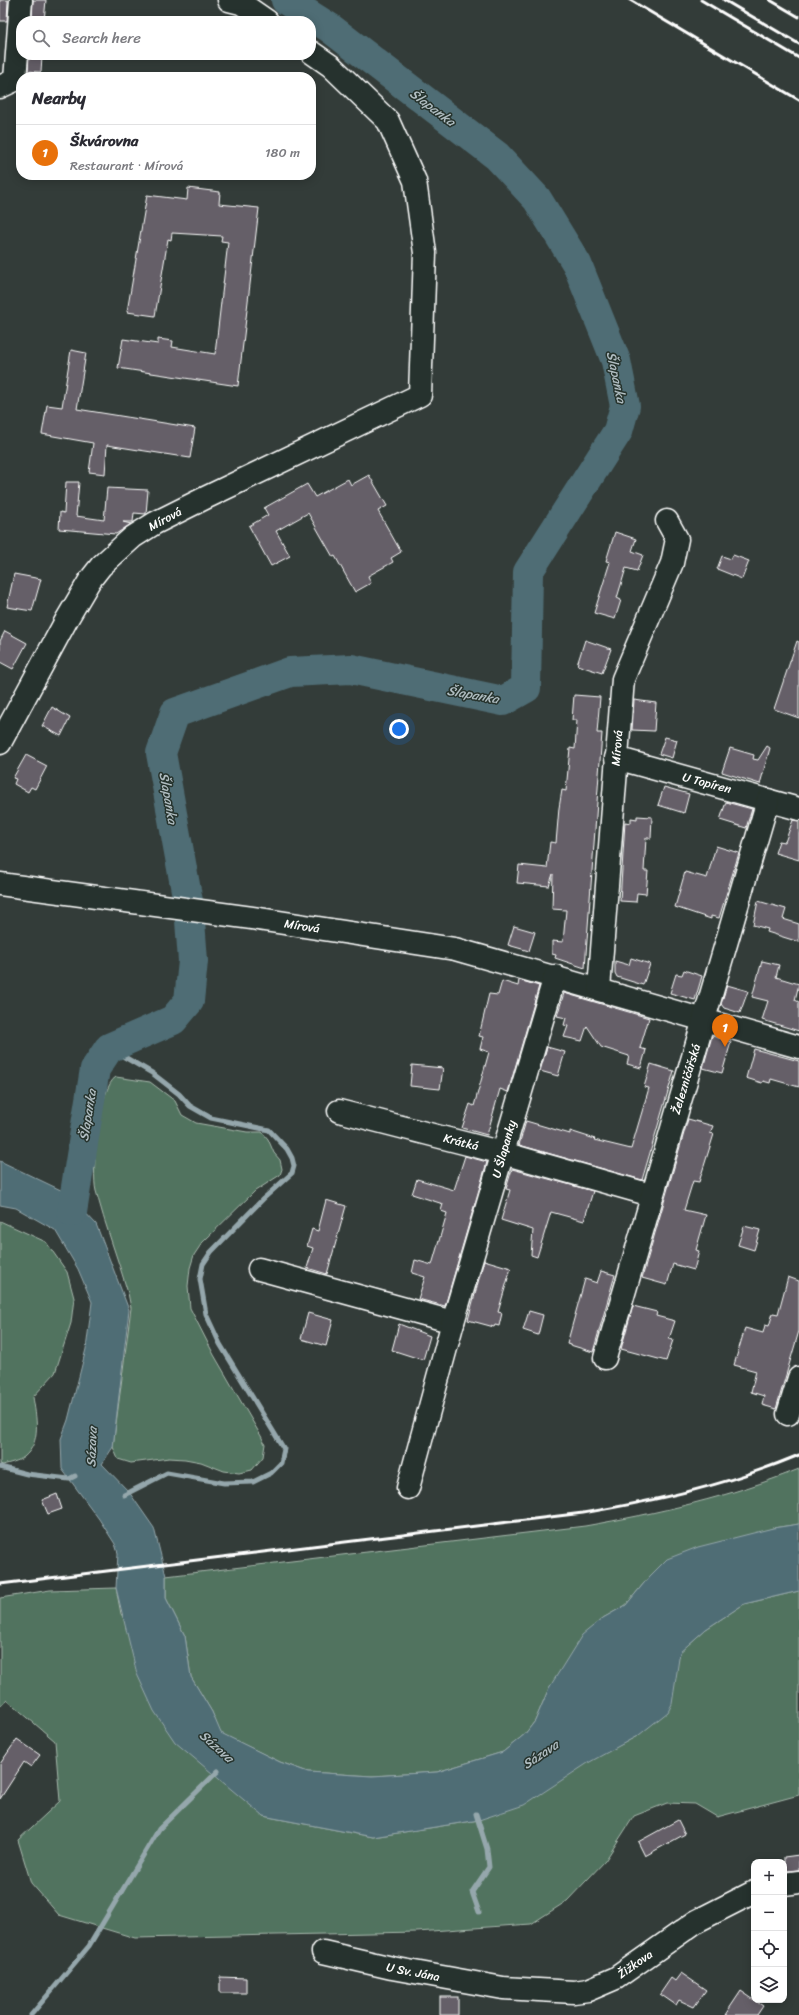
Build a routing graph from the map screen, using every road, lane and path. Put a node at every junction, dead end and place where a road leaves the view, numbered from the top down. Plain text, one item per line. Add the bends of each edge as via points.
1 (20, 0) edge
2 (229, 0) edge
3 (19, 16) edge
4 (260, 16) edge
5 (316, 56) edge
6 (16, 60) edge
7 (0, 87) edge
8 (667, 521) dead end
9 (0, 743) edge
10 (616, 758) junction
11 (768, 800) junction
12 (799, 809) edge
13 (0, 884) edge
14 (555, 976) junction
15 (599, 988) junction
16 (704, 1019) junction
17 (799, 1047) edge
18 (339, 1111) dead end
19 (503, 1153) junction
20 (651, 1195) junction
21 (259, 1269) dead end
22 (453, 1322) junction
23 (605, 1358) dead end
24 (799, 1378) edge
25 (788, 1414) dead end
26 (408, 1488) dead end
27 (799, 1882) edge
28 (787, 1884) edge
29 (751, 1894) edge
30 (324, 1952) dead end
31 (503, 1988) joint

1 - 3 street
2 - 4 street via 242,3
5 - 9 street, Mírová via 331,66 388,121 415,181 425,253 420,395 154,523 133,537 101,566 90,580
6 - 7 street via 15,80
8 - 10 street, Mírová via 677,539 672,563 622,679
10 - 11 street, U Topíren
10 - 15 street, Mírová
11 - 12 street, U Topíren
11 - 16 street, Železničářská
13 - 14 street, Mírová via 455,949
14 - 15 street, Mírová
14 - 19 street, U Šlapanky
15 - 16 street, Mírová
16 - 17 street, Mírová
16 - 20 street, Železničářská
18 - 19 street, Krátká
19 - 20 street, Krátká
19 - 22 street, U Šlapanky
20 - 23 street, Železničářská
21 - 22 street
22 - 26 street, U Šlapanky
24 - 25 street
27 - 28 street
29 - 31 street, Žižkova via 697,1921 616,1978 588,1990 574,1992
30 - 31 street, U Sv. Jána via 392,1968

